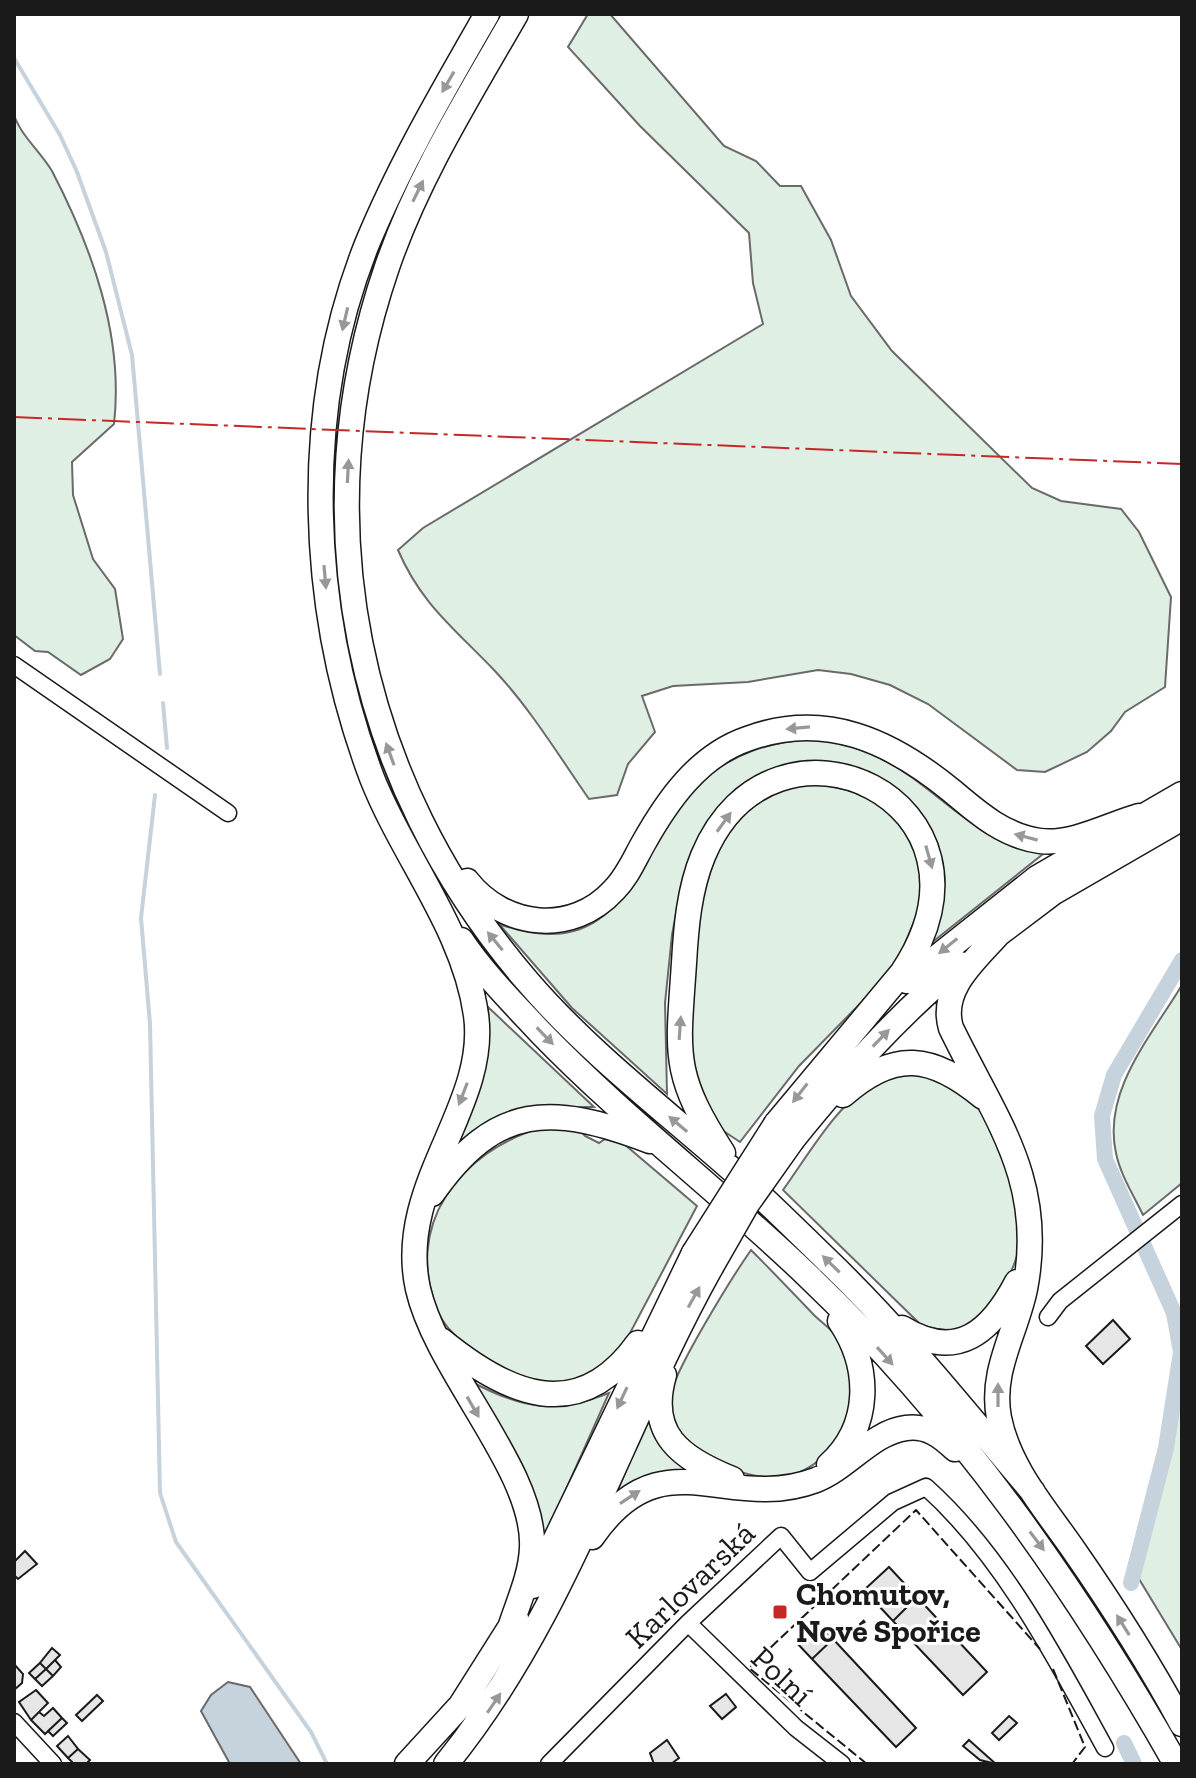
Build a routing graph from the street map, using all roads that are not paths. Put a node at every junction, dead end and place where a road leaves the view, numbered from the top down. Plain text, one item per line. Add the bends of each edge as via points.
1 (487, 14) edge
2 (516, 14) edge
3 (14, 665) edge
4 (1182, 794) edge
5 (228, 813) dead end
6 (1182, 818) edge
7 (1131, 819) junction
8 (422, 825) junction
9 (427, 888) junction
10 (1001, 931) junction
11 (864, 1021) junction
12 (991, 1104) junction
13 (784, 1132) junction
14 (665, 1147) junction
15 (738, 1175) junction
16 (1182, 1204) edge
17 (419, 1213) junction
18 (1030, 1237) junction
19 (702, 1260) junction
20 (812, 1279) junction
21 (667, 1302) junction
22 (1048, 1317) dead end
23 (887, 1319) junction
24 (678, 1326) junction
25 (437, 1337) junction
26 (991, 1479) junction
27 (785, 1487) junction
28 (1033, 1492) junction
29 (564, 1578) junction
30 (688, 1623) junction
31 (509, 1631) junction
32 (14, 1722) edge
33 (1182, 1724) edge
34 (1105, 1748) dead end
35 (553, 1763) edge
36 (53, 1764) edge
37 (407, 1764) edge
38 (446, 1764) edge
39 (842, 1764) edge
40 (1176, 1764) edge

1 -> 9 highway via 416,139 365,249 335,359 322,472 325,583 341,681 374,782
8 -> 2 highway via 379,721 357,627 346,528 351,419 388,263 442,143
3 - 5 street
4 - 7 highway
6 - 10 highway via 1054,892
7 -> 8 highway via 1067,840 1025,838 981,815 918,763 865,736 836,728 777,730 744,739 695,771 657,819 615,890 592,908 550,922 518,918 491,906
7 -> 11 highway via 990,913
15 -> 8 highway via 642,1094 529,983 485,929
9 -> 14 highway via 467,949 512,1003
9 -> 17 highway via 472,992 478,1040 473,1069
10 - 12 highway via 955,984 947,1011
13 -> 10 highway via 899,1018
11 -> 13 highway
15 -> 11 highway via 689,1097 681,1074 685,938 692,892 716,832 737,806 778,780 827,773 875,787 911,819 927,848 934,879 928,927 902,973
12 - 13 highway via 947,1070 929,1064 889,1066
12 - 18 highway via 1021,1167
13 - 19 highway, bridge via 747,1204
14 - 17 highway via 588,1120 527,1119 494,1131 470,1148
14 - 20 highway
23 -> 15 highway
16 - 22 street via 1060,1301
17 - 25 highway via 414,1262
18 - 23 highway via 1012,1292 992,1321 972,1337 929,1342
28 -> 18 highway via 1008,1449 997,1401 1000,1367 1024,1293
19 - 21 highway
24 -> 19 highway
20 -> 26 highway via 942,1418
20 - 27 highway via 856,1348 863,1393 857,1423 843,1449 823,1470
21 - 25 highway via 617,1369 570,1393 510,1387
21 -> 31 highway
23 - 28 highway
24 - 27 highway via 659,1393 664,1431 679,1449 711,1470 744,1484
24 - 29 highway
25 -> 31 highway via 526,1506 532,1550
26 - 27 highway via 939,1435 909,1428 890,1432 836,1470
26 -> 40 highway via 1098,1632
29 -> 27 highway via 609,1513 650,1486 689,1481
33 -> 28 highway
38 -> 29 highway via 508,1682
30 - 34 street, Karlovarská via 781,1536 810,1572 893,1502 926,1487 949,1508 1004,1580
30 - 35 street, Karlovarská
30 - 39 street, Polní via 796,1728
31 - 37 highway via 461,1705
32 - 36 street

